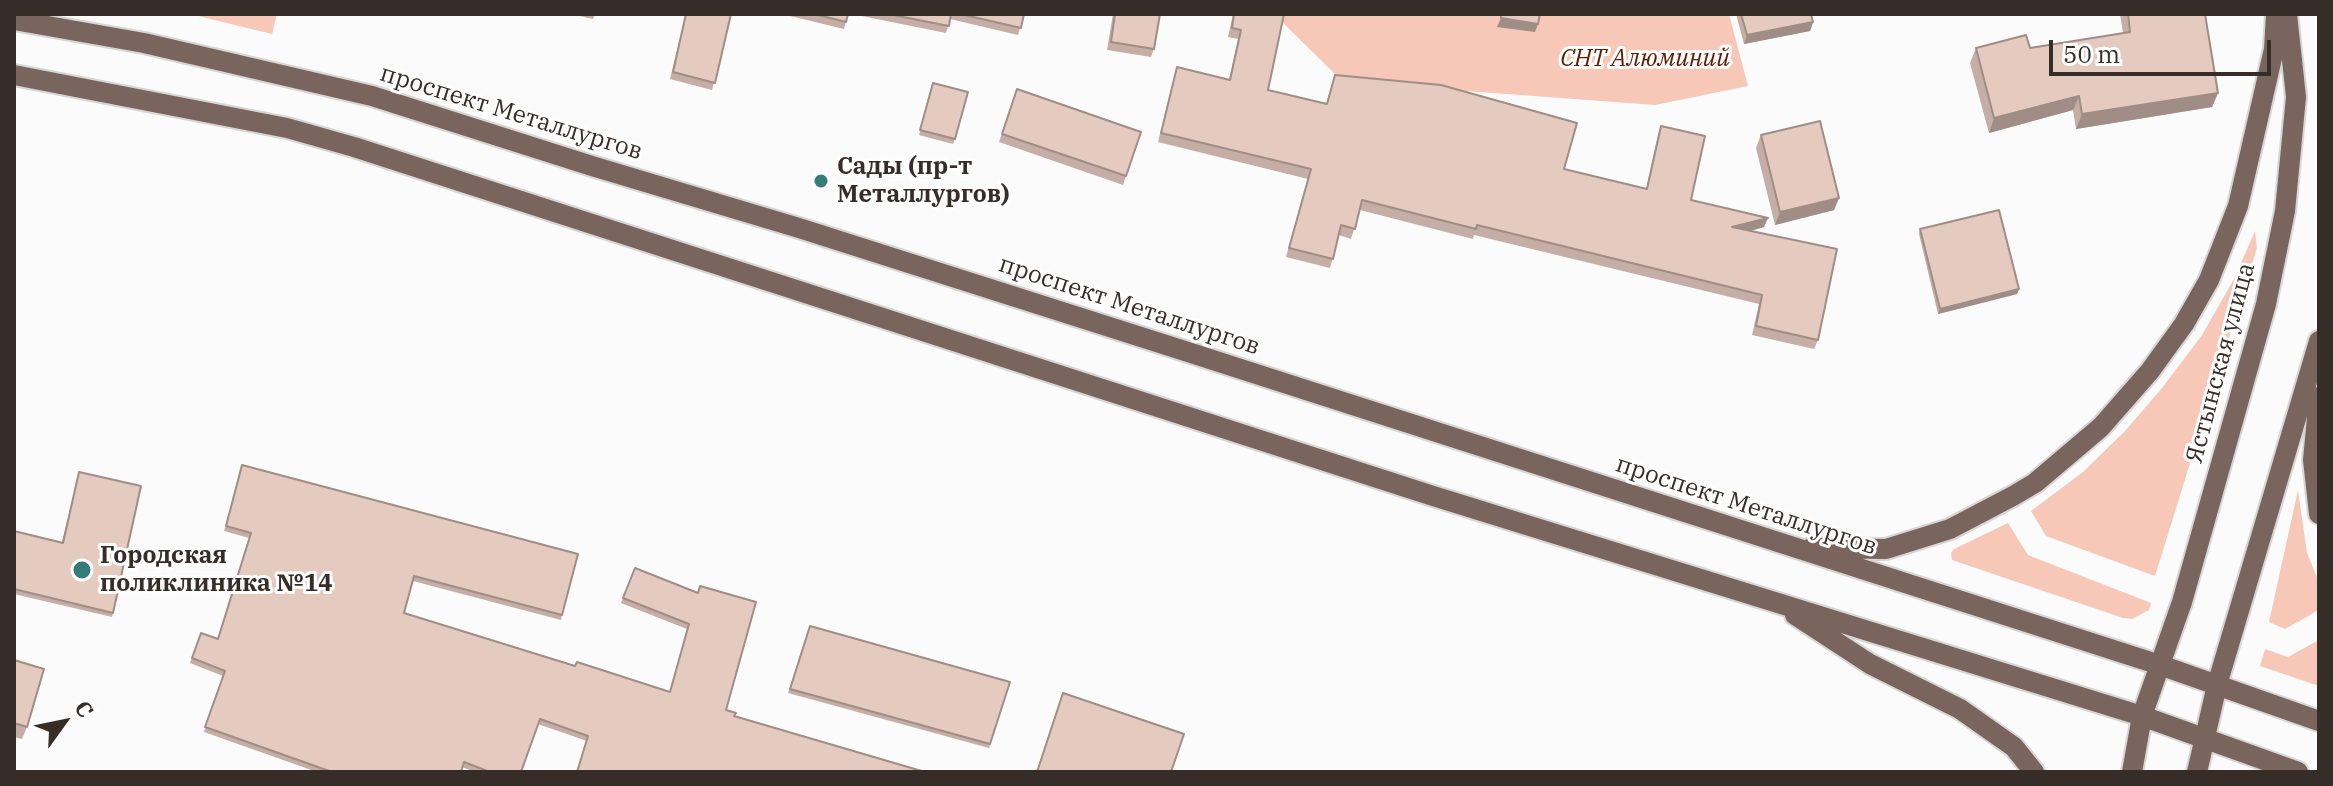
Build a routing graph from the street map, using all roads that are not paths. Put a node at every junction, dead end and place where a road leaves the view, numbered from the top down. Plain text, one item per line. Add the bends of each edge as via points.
1 (2276, 14) edge
2 (2287, 14) edge
3 (14, 20) edge
4 (14, 75) edge
5 (2319, 341) edge
6 (2319, 397) edge
7 (2319, 514) edge
8 (1792, 548) junction
9 (1775, 602) junction
10 (2160, 665) junction
11 (2217, 685) junction
12 (2142, 716) junction
13 (2319, 721) edge
14 (2205, 739) junction
15 (2034, 772) edge
16 (2132, 772) edge
17 (2197, 772) edge
18 (2298, 772) edge

1 - 8 main road via 2274,49 2238,206 2209,280 2150,371 2101,427 2035,483 1950,529 1886,549
2 - 10 main road, Ястынская улица via 2296,97 2285,211 2229,441
3 - 8 main road, проспект Металлургов via 144,43 372,96 814,232
4 - 9 main road via 287,128 354,147
5 - 11 main road
6 - 7 main road via 2313,460
8 - 10 main road, проспект Металлургов
9 - 12 main road
9 - 15 main road via 1870,664 1960,709 2014,747
10 - 11 main road, проспект Металлургов
10 - 12 main road, Ястынская улица
11 - 13 main road, проспект Металлургов
11 - 14 main road
12 - 14 main road
12 - 16 main road, Ястынская улица
14 - 17 main road
14 - 18 main road

